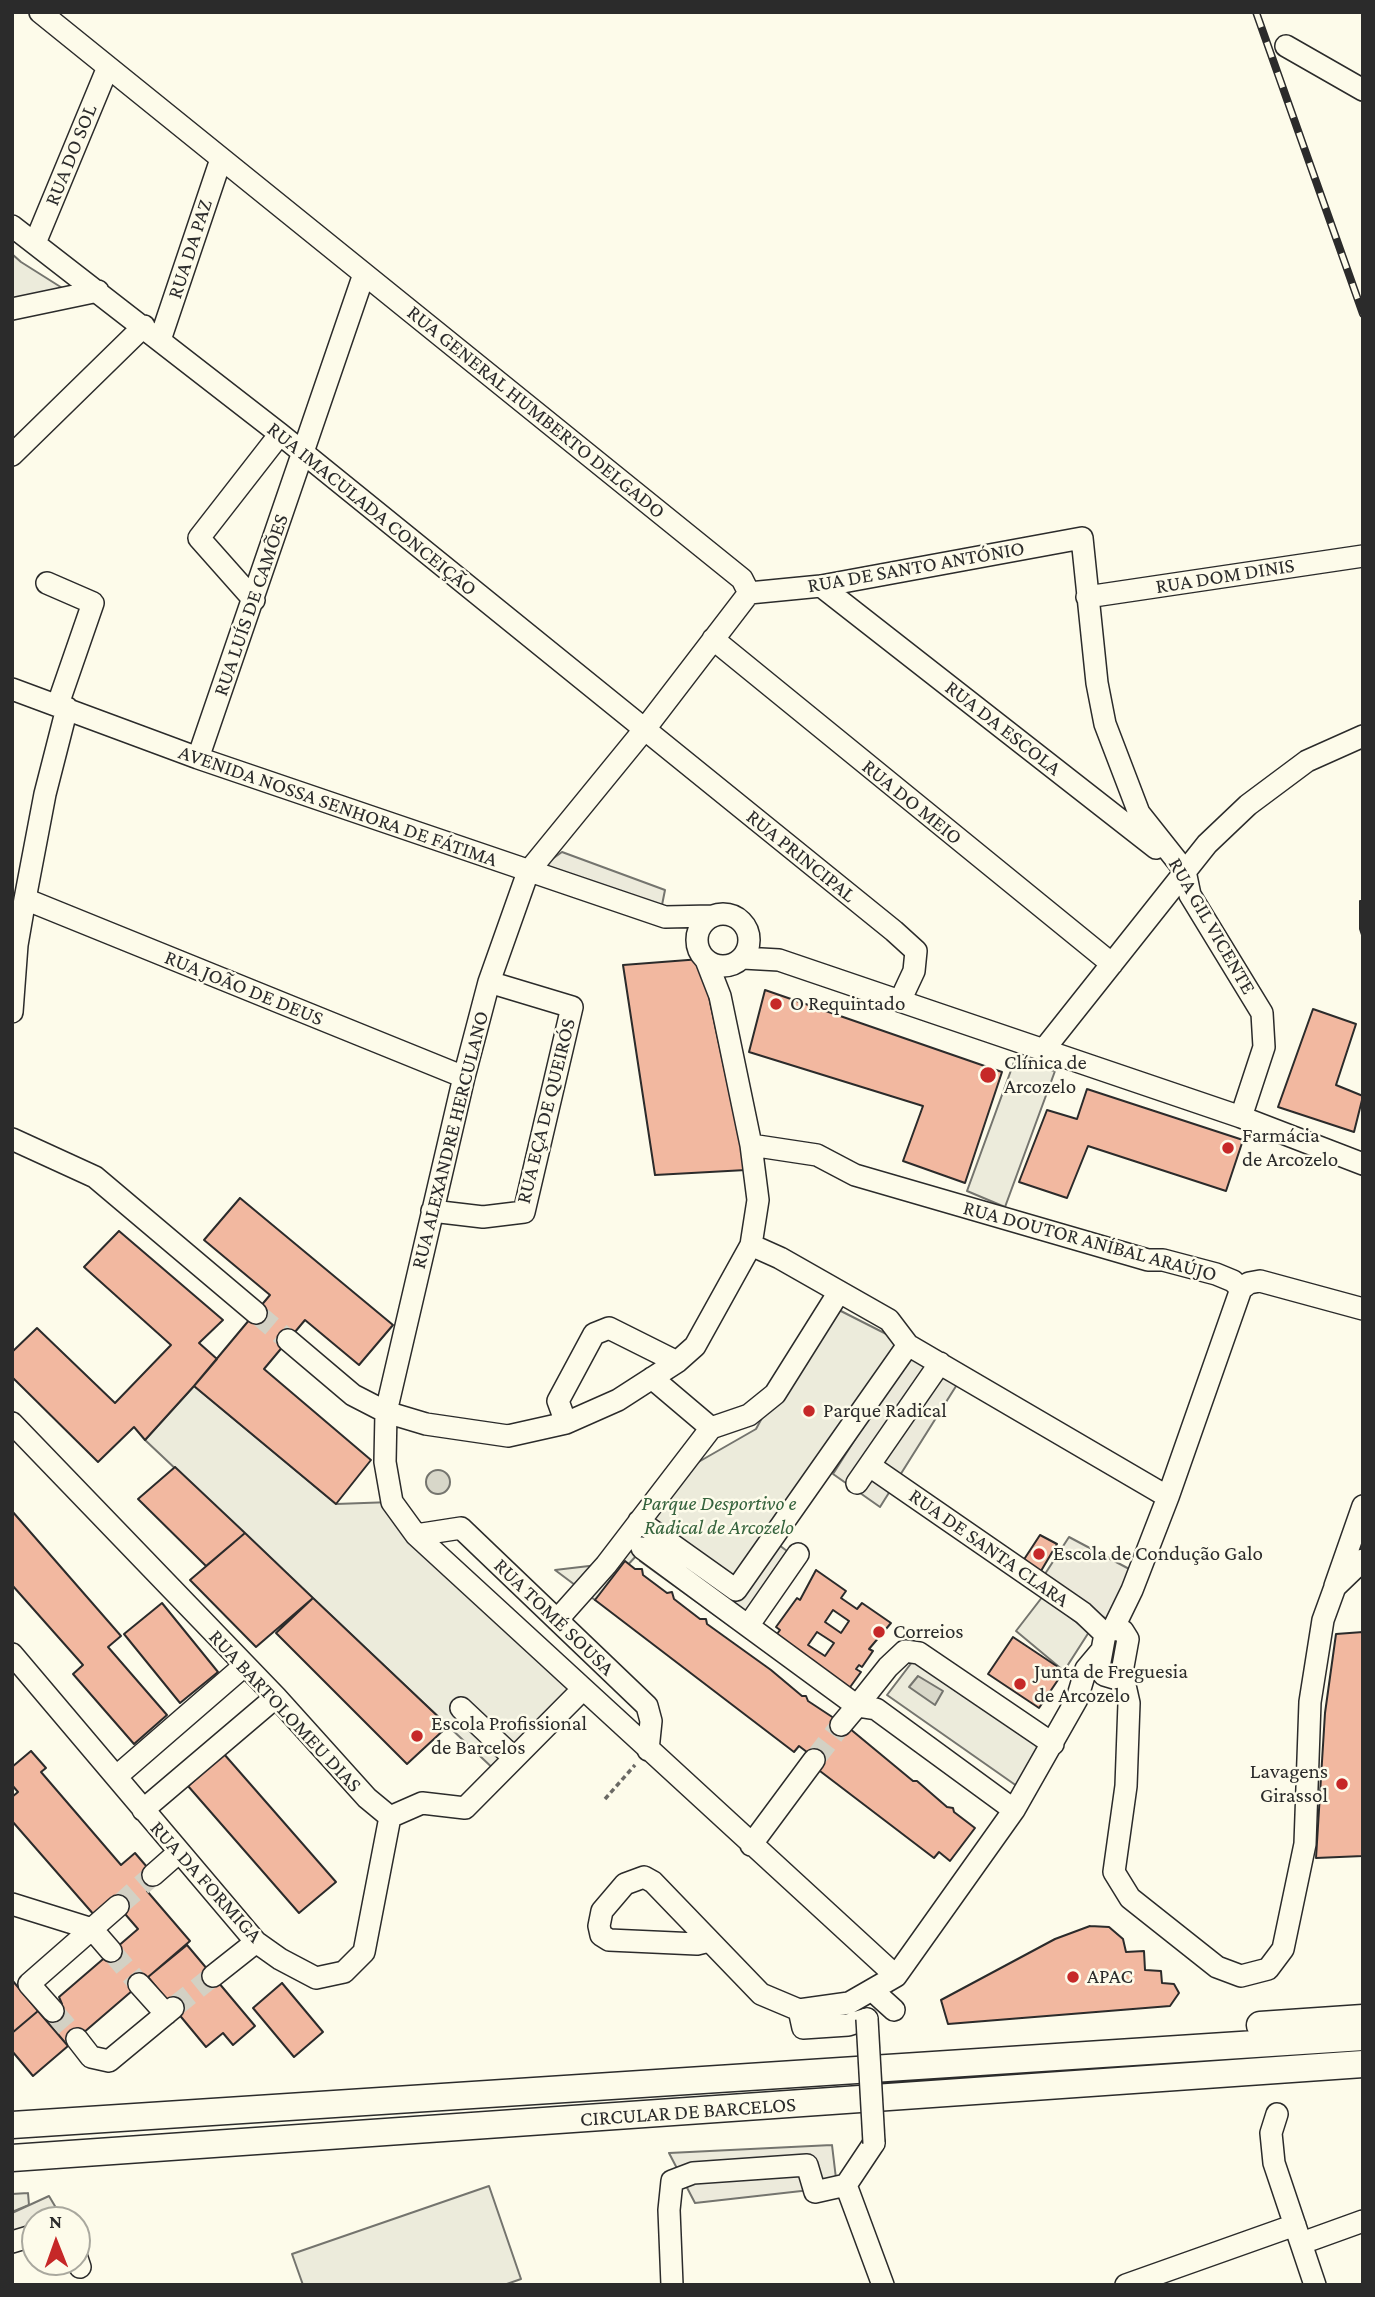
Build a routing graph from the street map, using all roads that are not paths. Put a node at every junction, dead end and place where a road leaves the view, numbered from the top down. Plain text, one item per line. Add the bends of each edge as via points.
1 (40, 12) edge
2 (1286, 46) dead end
3 (107, 67) junction
4 (1363, 90) edge
5 (221, 159) junction
6 (12, 226) edge
7 (35, 243) junction
8 (364, 274) junction
9 (98, 291) junction
10 (12, 309) edge
11 (152, 333) junction
12 (280, 434) junction
13 (303, 452) junction
14 (12, 455) edge
15 (1082, 538) joint
16 (1363, 555) edge
17 (47, 583) dead end
18 (821, 586) junction
19 (749, 593) junction
20 (1087, 597) junction
21 (254, 600) junction
22 (713, 639) junction
23 (12, 689) edge
24 (63, 706) junction
25 (644, 730) junction
26 (1363, 736) edge
27 (198, 758) junction
28 (1185, 871) junction
29 (528, 872) junction
30 (25, 899) junction
31 (712, 916) junction
32 (665, 917) junction
33 (747, 929) junction
34 (703, 956) junction
35 (779, 960) junction
36 (739, 961) junction
37 (1112, 964) junction
38 (489, 982) junction
39 (720, 996) junction
40 (900, 1001) junction
41 (12, 1012) edge
42 (1045, 1048) junction
43 (464, 1077) junction
44 (1241, 1117) junction
45 (12, 1139) edge
46 (751, 1145) junction
47 (1363, 1164) edge
48 (432, 1211) junction
49 (751, 1245) junction
50 (1241, 1289) junction
51 (839, 1293) junction
52 (1363, 1309) edge
53 (256, 1312) tunnel mouth
54 (288, 1340) tunnel mouth
55 (908, 1345) junction
56 (677, 1362) junction
57 (940, 1363) junction
58 (652, 1378) junction
59 (386, 1412) junction
60 (12, 1423) edge
61 (566, 1423) junction
62 (711, 1428) junction
63 (1168, 1497) junction
64 (1363, 1506) edge
65 (639, 1521) junction
66 (416, 1535) junction
67 (642, 1548) dead end
68 (798, 1554) dead end
69 (1352, 1574) edge
70 (557, 1620) junction
71 (748, 1626) junction
72 (1111, 1636) junction
73 (12, 1654) edge
74 (244, 1666) junction
75 (1113, 1674) junction
76 (583, 1689) junction
77 (276, 1697) junction
78 (1077, 1699) junction
79 (857, 1706) junction
80 (461, 1708) dead end
81 (841, 1725) tunnel mouth
82 (1053, 1744) junction
83 (648, 1750) junction
84 (514, 1758) junction
85 (814, 1759) tunnel mouth
86 (117, 1776) junction
87 (143, 1810) junction
88 (1013, 1810) junction
89 (390, 1817) junction
90 (751, 1845) junction
91 (178, 1853) junction
92 (153, 1875) tunnel mouth
93 (12, 1904) edge
94 (118, 1906) tunnel mouth
95 (92, 1929) junction
96 (709, 1941) junction
97 (256, 1942) junction
98 (111, 1951) tunnel mouth
99 (213, 1976) tunnel mouth
100 (896, 1976) junction
101 (139, 1984) tunnel mouth
102 (873, 1991) junction
103 (799, 2010) junction
104 (894, 2010) dead end
105 (53, 2011) tunnel mouth
106 (1363, 2018) edge
107 (1363, 2037) edge
108 (77, 2039) tunnel mouth
109 (1363, 2064) edge
110 (1363, 2081) edge
111 (637, 2083) junction
112 (1277, 2114) dead end
113 (624, 2116) junction
114 (12, 2125) edge
115 (12, 2158) edge
116 (846, 2185) junction
117 (1363, 2221) edge
118 (1298, 2234) junction
119 (672, 2285) edge
120 (883, 2285) edge
121 (1126, 2285) edge
122 (1315, 2285) edge

1 - 3 street, RUA GENERAL HUMBERTO DELGADO
2 - 4 street
3 - 5 street, RUA GENERAL HUMBERTO DELGADO
3 - 7 street, RUA DO SOL
5 - 8 street, RUA GENERAL HUMBERTO DELGADO
5 - 11 street, RUA DA PAZ
6 - 7 street, RUA IMACULADA CONCEIÇÃO
7 - 9 street, RUA IMACULADA CONCEIÇÃO
8 - 13 street, RUA LUÍS DE CAMÕES
8 - 19 street, RUA GENERAL HUMBERTO DELGADO via 742,579
9 - 10 street
9 - 11 street, RUA IMACULADA CONCEIÇÃO
11 - 12 street, RUA IMACULADA CONCEIÇÃO
11 - 14 street
12 - 13 street, RUA IMACULADA CONCEIÇÃO
12 - 21 street via 199,538
13 - 21 street, RUA LUÍS DE CAMÕES
13 - 25 street, RUA IMACULADA CONCEIÇÃO
15 - 18 street, RUA DE SANTO ANTÓNIO
15 - 20 street, RUA GIL VICENTE
16 - 20 street, RUA DOM DINIS
17 - 24 street via 93,603
18 - 19 street, RUA DE SANTO ANTÓNIO
18 - 28 street, RUA DA ESCOLA
19 - 22 street
20 - 28 street, RUA GIL VICENTE via 1105,724 1139,813
21 - 27 street, RUA LUÍS DE CAMÕES
22 - 25 street
22 - 37 street, RUA DO MEIO
23 - 24 street, AVENIDA NOSSA SENHORA DE FÁTIMA
24 - 27 street, AVENIDA NOSSA SENHORA DE FÁTIMA
24 - 30 street
25 - 29 street
25 - 40 street, RUA PRINCIPAL via 916,951 914,971
26 - 28 street via 1307,761 1248,805
27 - 29 street, AVENIDA NOSSA SENHORA DE FÁTIMA
28 - 37 street
28 - 44 street, RUA GIL VICENTE via 1190,895 1262,1013 1264,1047
29 - 32 street, AVENIDA NOSSA SENHORA DE FÁTIMA
29 - 38 street, RUA ALEXANDRE HERCULANO
30 - 41 street
30 - 43 street, RUA JOÃO DE DEUS
31 - 32 street, AVENIDA NOSSA SENHORA DE FÁTIMA
31 - 33 street via 728,914
31 - 34 street via 697,936
32 - 34 street, AVENIDA NOSSA SENHORA DE FÁTIMA
33 - 35 street
33 - 36 street via 750,944
34 - 36 street via 720,966
34 - 39 street
35 - 36 street
35 - 40 street
36 - 39 street
37 - 42 street
38 - 43 street, RUA ALEXANDRE HERCULANO
38 - 48 street, RUA EÇA DE QUEIRÓS via 572,1007 524,1212 484,1217
39 - 46 street
40 - 42 street
42 - 44 street
43 - 48 street, RUA ALEXANDRE HERCULANO
44 - 47 street
45 - 53 street via 95,1177
46 - 49 street via 758,1200
46 - 50 street, RUA DOUTOR ANÍBAL ARAÚJO via 817,1155 855,1175 1148,1260 1216,1274
48 - 59 street, RUA ALEXANDRE HERCULANO
49 - 51 street
49 - 56 street via 695,1346
50 - 52 street via 1260,1282
50 - 63 street, RUA DOUTOR ANÍBAL ARAÚJO
51 - 55 street via 889,1320
51 - 62 street via 775,1394 749,1415
54 - 59 street via 353,1395
55 - 57 street
55 - 65 street via 736,1590
56 - 58 street
56 - 61 street via 609,1328 594,1334 558,1401
57 - 63 street
57 - 72 street, RUA DE SANTA CLARA via 863,1474 1083,1613
58 - 61 street via 618,1400
58 - 62 street
59 - 61 street via 426,1424 508,1436
59 - 66 street, RUA TOMÉ SOUSA via 385,1462 392,1502
60 - 74 street, RUA BARTOLOMEU DIAS
62 - 65 street
63 - 72 street, RUA DOUTOR ANÍBAL ARAÚJO
64 - 69 street
65 - 70 street
66 - 70 street, RUA TOMÉ SOUSA via 461,1528
66 - 76 street, RUA TOMÉ SOUSA
67 - 71 street
68 - 71 street
69 - 75 street via 1323,1620 1310,1702 1306,1844 1283,1949 1268,1969 1241,1976 1217,1967 1130,1898 1114,1872 1126,1786 1129,1703
70 - 83 street, RUA TOMÉ SOUSA via 647,1706 652,1721
71 - 79 street
72 - 75 street, RUA DOUTOR ANÍBAL ARAÚJO via 1099,1667
72 - 75 street, RUA DOUTOR ANÍBAL ARAÚJO via 1128,1639
72 - 78 street, RUA DOUTOR ANÍBAL ARAÚJO via 1086,1670
73 - 86 street, RUA DA FORMIGA
74 - 77 street, RUA BARTOLOMEU DIAS
74 - 86 street
75 - 78 street, RUA DOUTOR ANÍBAL ARAÚJO
76 - 83 street, RUA TOMÉ SOUSA
76 - 84 street
77 - 87 street
77 - 89 street, RUA BARTOLOMEU DIAS via 367,1798
78 - 82 street, RUA DOUTOR ANÍBAL ARAÚJO
79 - 81 street
79 - 82 street via 905,1651 919,1653
79 - 88 street via 876,1709
80 - 84 street
82 - 88 street, RUA DOUTOR ANÍBAL ARAÚJO
83 - 90 street, RUA TOMÉ SOUSA
84 - 89 street via 465,1808 422,1803
85 - 90 street
86 - 87 street, RUA DA FORMIGA
87 - 91 street, RUA DA FORMIGA
88 - 100 street, RUA DOUTOR ANÍBAL ARAÚJO
89 - 97 street, RUA DA FORMIGA via 364,1952 344,1972 316,1978
90 - 100 street, RUA TOMÉ SOUSA
91 - 92 street
91 - 97 street, RUA DA FORMIGA
93 - 95 street
94 - 95 street
95 - 98 street
95 - 105 street via 29,1984
96 - 96 street via 668,1895 645,1877 625,1884 602,1911 601,1935 609,1940
96 - 103 street via 761,1994
97 - 99 street
100 - 102 street, RUA DOUTOR ANÍBAL ARAÚJO
101 - 108 street via 170,2011 110,2061 91,2057
102 - 103 street, RUA DOUTOR ANÍBAL ARAÚJO via 849,2003
102 - 104 street
103 - 116 street, bridge via 803,2028 867,2020 874,2143
106 - 111 main road via 753,2061
107 - 111 main road, CIRCULAR DE BARCELOS
109 - 113 main road, CIRCULAR DE BARCELOS
110 - 113 main road via 735,2123
111 - 114 main road, CIRCULAR DE BARCELOS
112 - 118 street via 1271,2148
113 - 115 main road, CIRCULAR DE BARCELOS
116 - 119 street via 815,2192 807,2165 693,2173 672,2180
116 - 120 street
117 - 118 street
118 - 121 street
118 - 122 street

